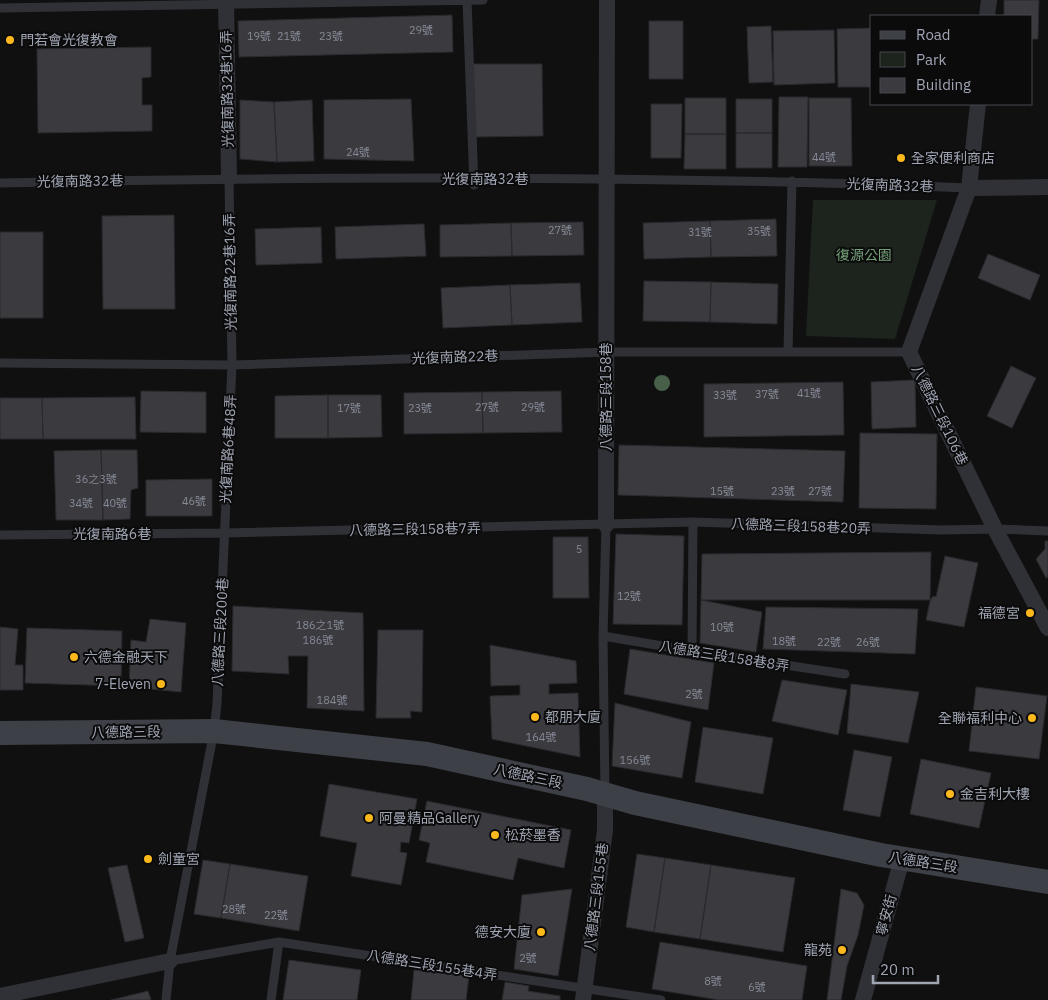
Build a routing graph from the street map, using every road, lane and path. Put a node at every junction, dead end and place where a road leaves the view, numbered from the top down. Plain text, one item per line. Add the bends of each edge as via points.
1 (467, 0) edge
2 (484, 0) edge
3 (607, 0) edge
4 (989, 0) edge
5 (226, 2) edge
6 (0, 8) edge
7 (987, 15) edge
8 (978, 105) edge
9 (229, 178) junction
10 (607, 180) junction
11 (792, 181) junction
12 (475, 182) junction
13 (0, 183) edge
14 (1048, 187) edge
15 (969, 188) junction
16 (606, 352) junction
17 (788, 352) junction
18 (909, 352) junction
19 (0, 363) edge
20 (232, 365) junction
21 (693, 522) junction
22 (606, 525) junction
23 (995, 529) junction
24 (1048, 531) edge
25 (224, 533) junction
26 (0, 535) edge
27 (1048, 628) edge
28 (603, 636) junction
29 (692, 652) junction
30 (845, 674) dead end
31 (214, 731) junction
32 (0, 733) edge
33 (605, 794) junction
34 (902, 859) junction
35 (1048, 882) edge
36 (279, 942) junction
37 (170, 961) junction
38 (583, 994) edge
39 (0, 996) edge
40 (166, 1000) edge
41 (271, 1000) edge
42 (661, 1000) edge
43 (863, 1000) edge

1 - 2 lane
1 - 5 lane
1 - 12 lane
3 - 10 street, 八德路三段158巷
4 - 7 street
5 - 6 lane
5 - 9 street, 光復南路32巷16弄
8 - 15 street, 八德路三段106巷
9 - 12 lane, 光復南路32巷
9 - 13 lane, 光復南路32巷
9 - 20 lane, 光復南路22巷16弄
10 - 11 lane, 光復南路32巷
10 - 12 lane, 光復南路32巷
10 - 16 street, 八德路三段158巷
11 - 15 lane, 光復南路32巷
11 - 17 lane
14 - 15 street
15 - 18 street, 八德路三段106巷
16 - 17 lane, 光復南路22巷
16 - 20 lane, 光復南路22巷
16 - 22 street, 八德路三段158巷
17 - 18 lane, 光復南路22巷
18 - 23 street, 八德路三段106巷
19 - 20 lane, 光復南路22巷
20 - 25 lane, 光復南路6巷48弄
21 - 22 lane, 八德路三段158巷20弄
21 - 23 lane, 八德路三段158巷20弄
21 - 29 lane
22 - 25 lane, 八德路三段158巷7弄
22 - 28 lane, 八德路三段158巷
23 - 24 lane, 八德路三段158巷20弄
23 - 27 street, 八德路三段106巷
25 - 26 lane, 光復南路6巷
25 - 31 lane, 八德路三段200巷
28 - 29 lane, 八德路三段158巷8弄
28 - 33 lane, 八德路三段158巷
29 - 30 lane, 八德路三段158巷8弄
31 - 32 street, 八德路三段
31 - 33 street, 八德路三段 via 427,754
31 - 37 lane, 八德路三段200巷
33 - 34 street, 八德路三段 via 635,804
33 - 38 street, 八德路三段155巷 via 605,830
34 - 35 street, 八德路三段
34 - 43 street, 寧安街
36 - 37 lane, 八德路三段155巷4弄
36 - 38 lane, 八德路三段155巷4弄
36 - 41 lane
37 - 39 street
37 - 40 lane, 八德路三段200巷
38 - 42 lane, 八德路三段155巷4弄

